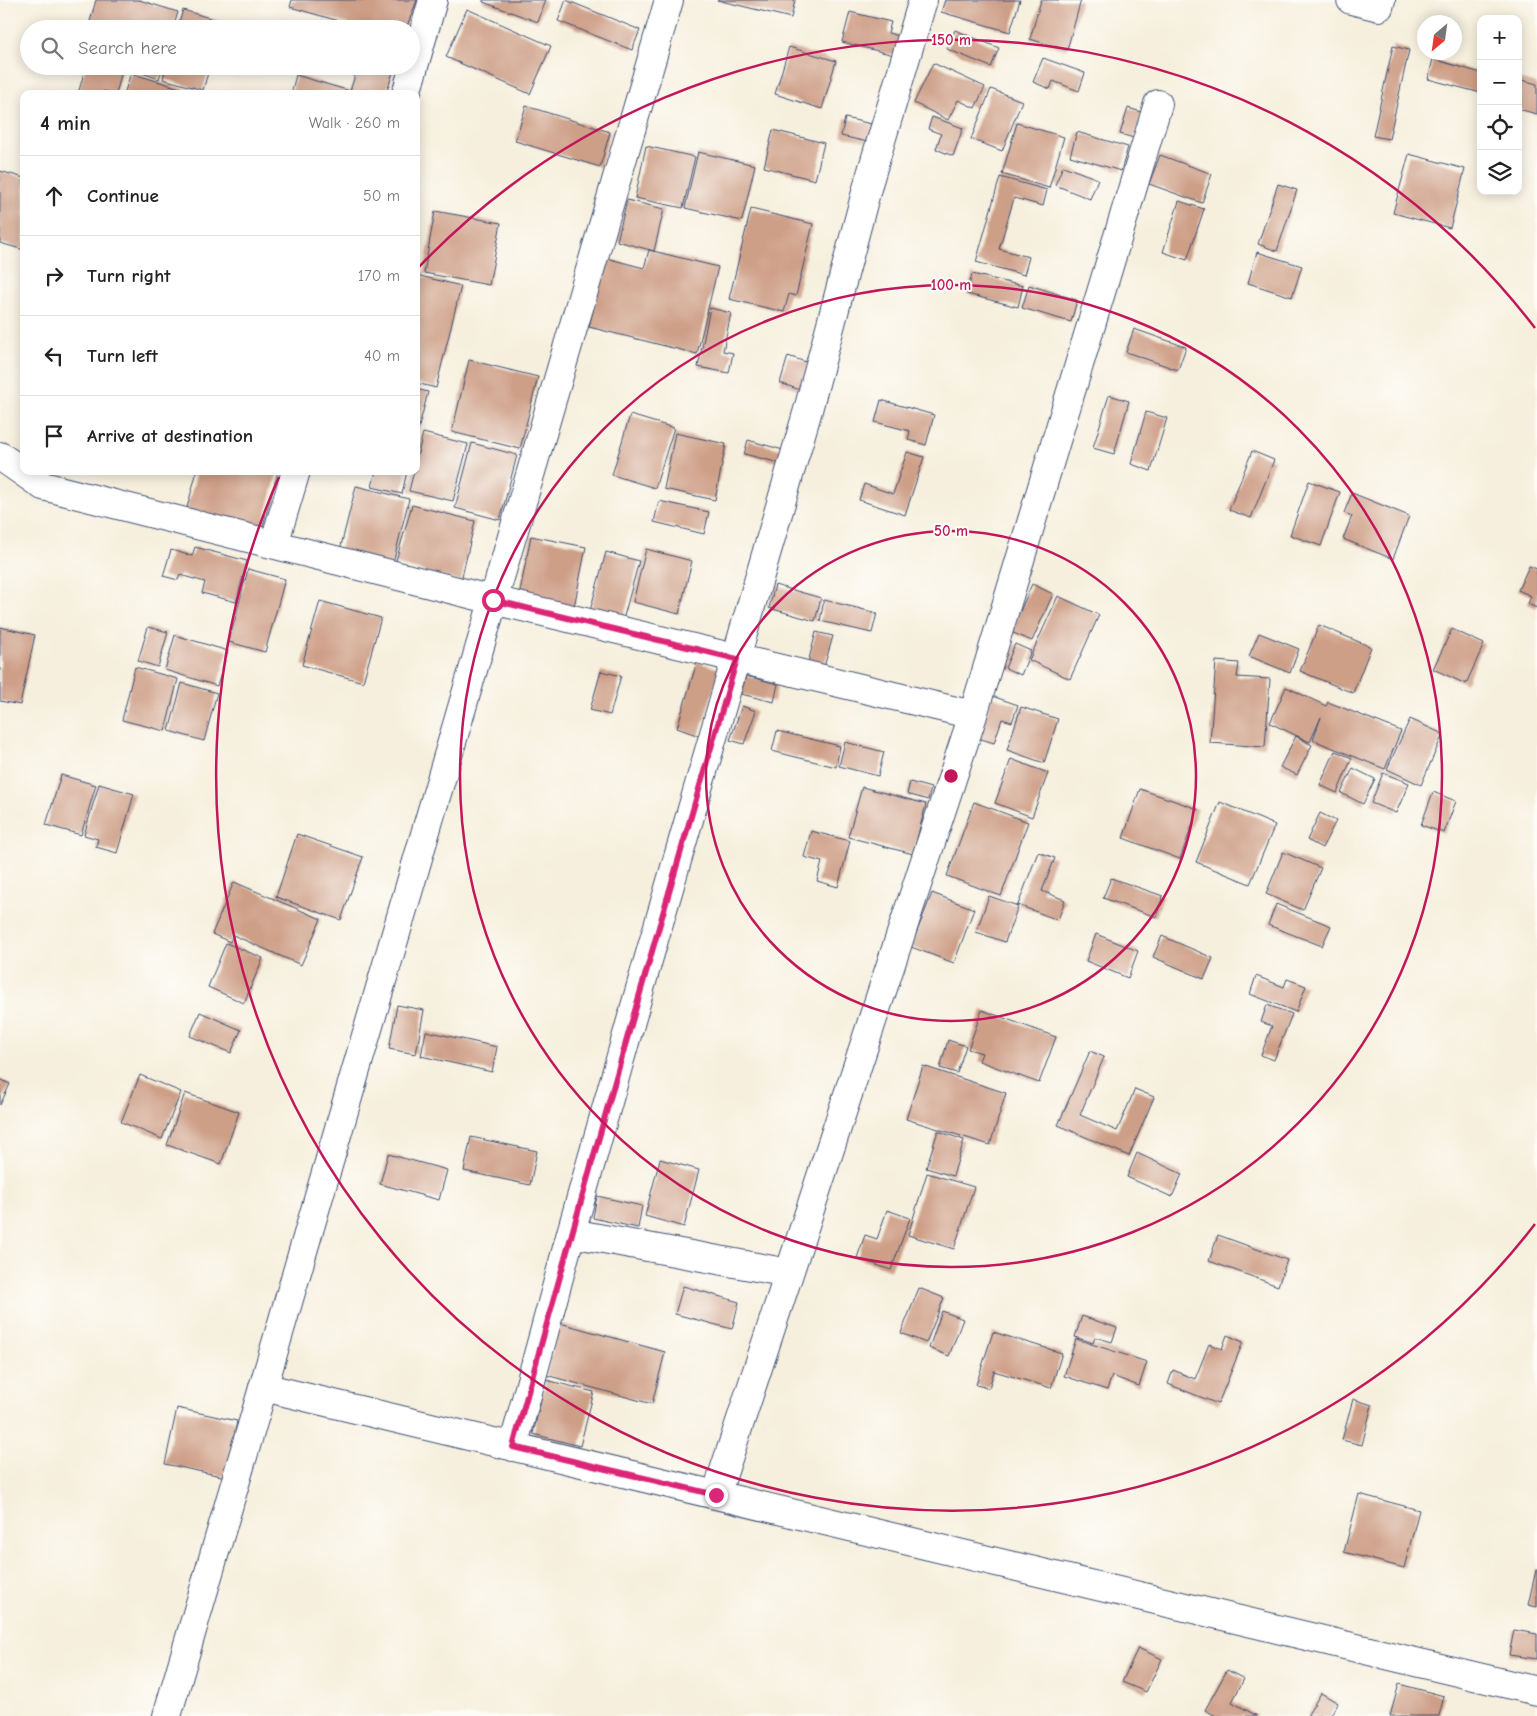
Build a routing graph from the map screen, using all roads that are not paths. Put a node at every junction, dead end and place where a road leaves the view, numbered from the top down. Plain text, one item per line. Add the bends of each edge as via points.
1 (433, 0) edge
2 (669, 0) edge
3 (923, 0) edge
4 (1351, 0) edge
5 (1381, 0) edge
6 (420, 45) edge
7 (411, 75) edge
8 (407, 90) edge
9 (1158, 104) dead end
10 (0, 456) edge
11 (20, 470) edge
12 (27, 475) edge
13 (295, 475) edge
14 (274, 544) junction
15 (493, 600) junction
16 (737, 659) junction
17 (974, 715) junction
18 (571, 1233) junction
19 (790, 1272) junction
20 (263, 1387) junction
21 (513, 1447) junction
22 (716, 1495) junction
23 (1537, 1691) edge
24 (167, 1716) edge

1 - 6 street
2 - 15 street
3 - 16 street via 869,181
4 - 5 street via 1379,7
7 - 8 street
9 - 17 street
10 - 11 street
12 - 14 street via 42,486
13 - 14 street
14 - 15 street
15 - 16 street
15 - 20 street
16 - 17 street
16 - 18 street
17 - 19 street
18 - 19 street
18 - 21 street
19 - 22 street
20 - 21 street
20 - 24 street
21 - 22 street
22 - 23 street

